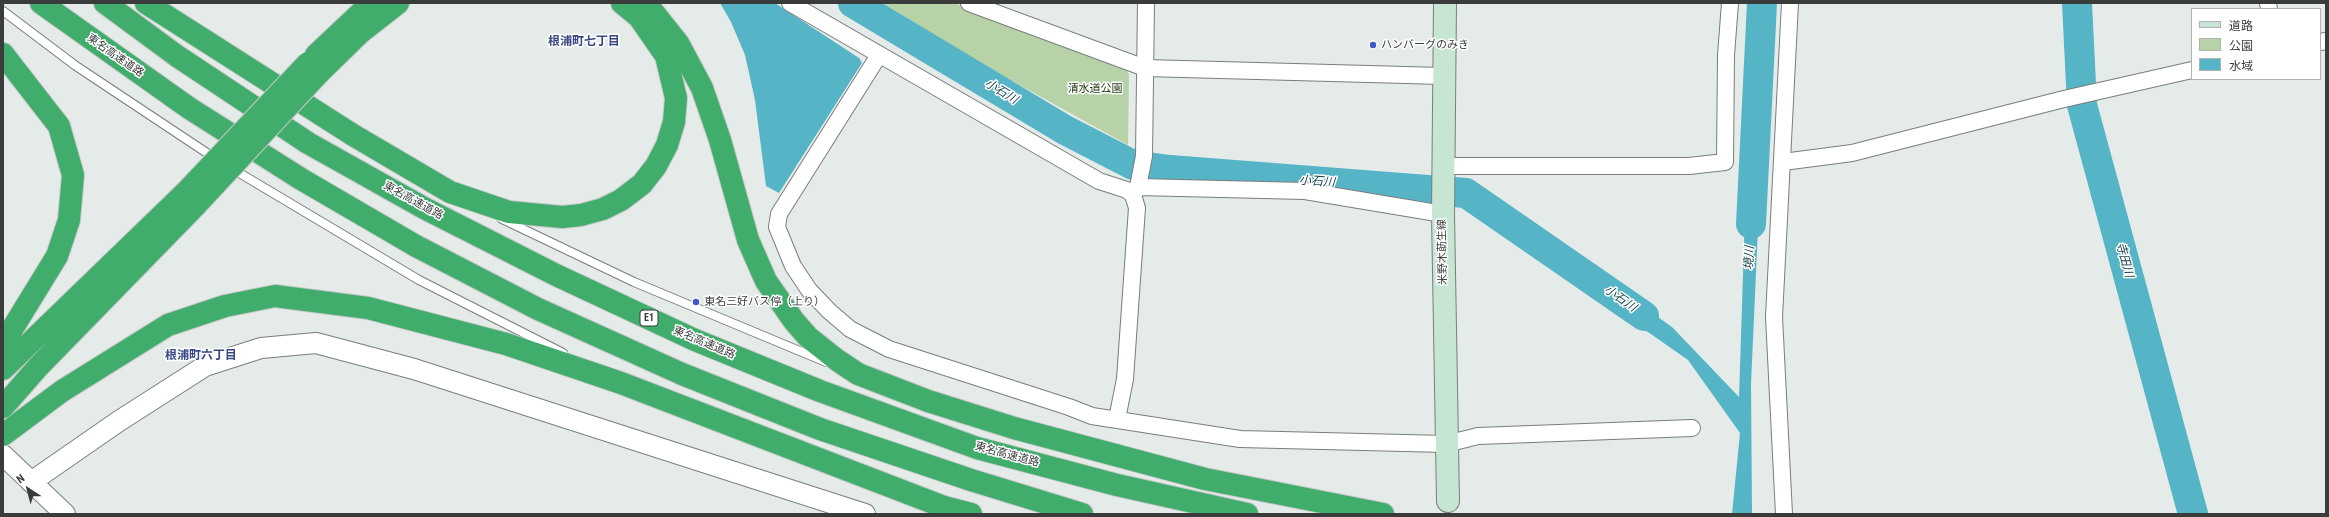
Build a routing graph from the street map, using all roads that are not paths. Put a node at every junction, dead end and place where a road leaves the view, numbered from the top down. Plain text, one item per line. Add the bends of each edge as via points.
1 (41, 3) edge
2 (105, 3) edge
3 (146, 3) edge
4 (373, 3) edge
5 (398, 3) edge
6 (622, 3) edge
7 (646, 3) edge
8 (790, 3) edge
9 (969, 3) edge
10 (1146, 3) edge
11 (1445, 3) edge
12 (1730, 3) edge
13 (1790, 3) edge
14 (3, 11) edge
15 (3, 54) edge
16 (879, 54) junction
17 (1145, 68) junction
18 (313, 69) junction
19 (2191, 70) edge
20 (1443, 76) junction
21 (1783, 162) junction
22 (1444, 169) junction
23 (1137, 187) junction
24 (450, 192) junction
25 (190, 199) junction
26 (1443, 213) junction
27 (3, 344) edge
28 (3, 369) edge
29 (858, 374) junction
30 (621, 383) junction
31 (3, 407) edge
32 (1117, 418) junction
33 (1692, 428) dead end
34 (3, 435) edge
35 (1446, 444) junction
36 (7, 459) edge
37 (31, 482) junction
38 (1448, 501) dead end
39 (65, 514) edge
40 (865, 514) edge
41 (971, 514) edge
42 (1082, 514) edge
43 (1247, 514) edge
44 (1383, 514) edge
45 (1784, 514) edge

1 - 42 highway, 東名高速道路 via 189,108 301,179 416,246 538,309 682,374 820,429
2 - 43 highway, 東名高速道路 / E1 via 177,56 308,143 438,215 695,340 820,391 977,448 1117,485
3 - 24 highway via 353,135
4 - 18 highway via 343,27
5 - 18 highway
6 - 24 highway via 639,17 666,56 676,98 674,122 667,145 656,166 642,184 621,200 603,209 562,217 509,212
7 - 29 highway via 670,31 691,65 711,113 748,240 766,281 808,337
8 - 16 street
9 - 17 street
10 - 17 street
11 - 20 main road, 米野木莇生線
12 - 22 street via 1726,55 1725,162 1689,166
13 - 21 street
14 - 30 lane via 76,66 188,142 293,206 419,280
15 - 27 highway via 59,126 73,176 69,220 57,256
16 - 23 street via 1099,181 1126,190
16 - 32 street via 779,214 777,227 797,272 809,290 850,329 889,349 1092,416
17 - 20 street
17 - 23 street via 1144,156
18 - 25 highway, bridge
19 - 21 street via 2064,99 1852,153
20 - 22 main road, 米野木莇生線
21 - 45 street via 1774,316
22 - 26 main road, 米野木莇生線
23 - 26 street via 1305,191
23 - 32 street via 1126,363
24 - 29 lane via 545,241 634,282
25 - 28 highway
25 - 31 highway
26 - 35 main road, 米野木莇生線
29 - 44 highway via 928,401 1007,425 1205,479
30 - 34 highway via 506,344 368,308 275,296 225,306 168,325 62,391
30 - 41 highway via 944,507
32 - 35 street via 1240,439
33 - 35 street via 1478,436
35 - 38 main road, 米野木莇生線
36 - 37 street
37 - 39 street
37 - 40 street via 205,366 261,348 316,343 414,369

